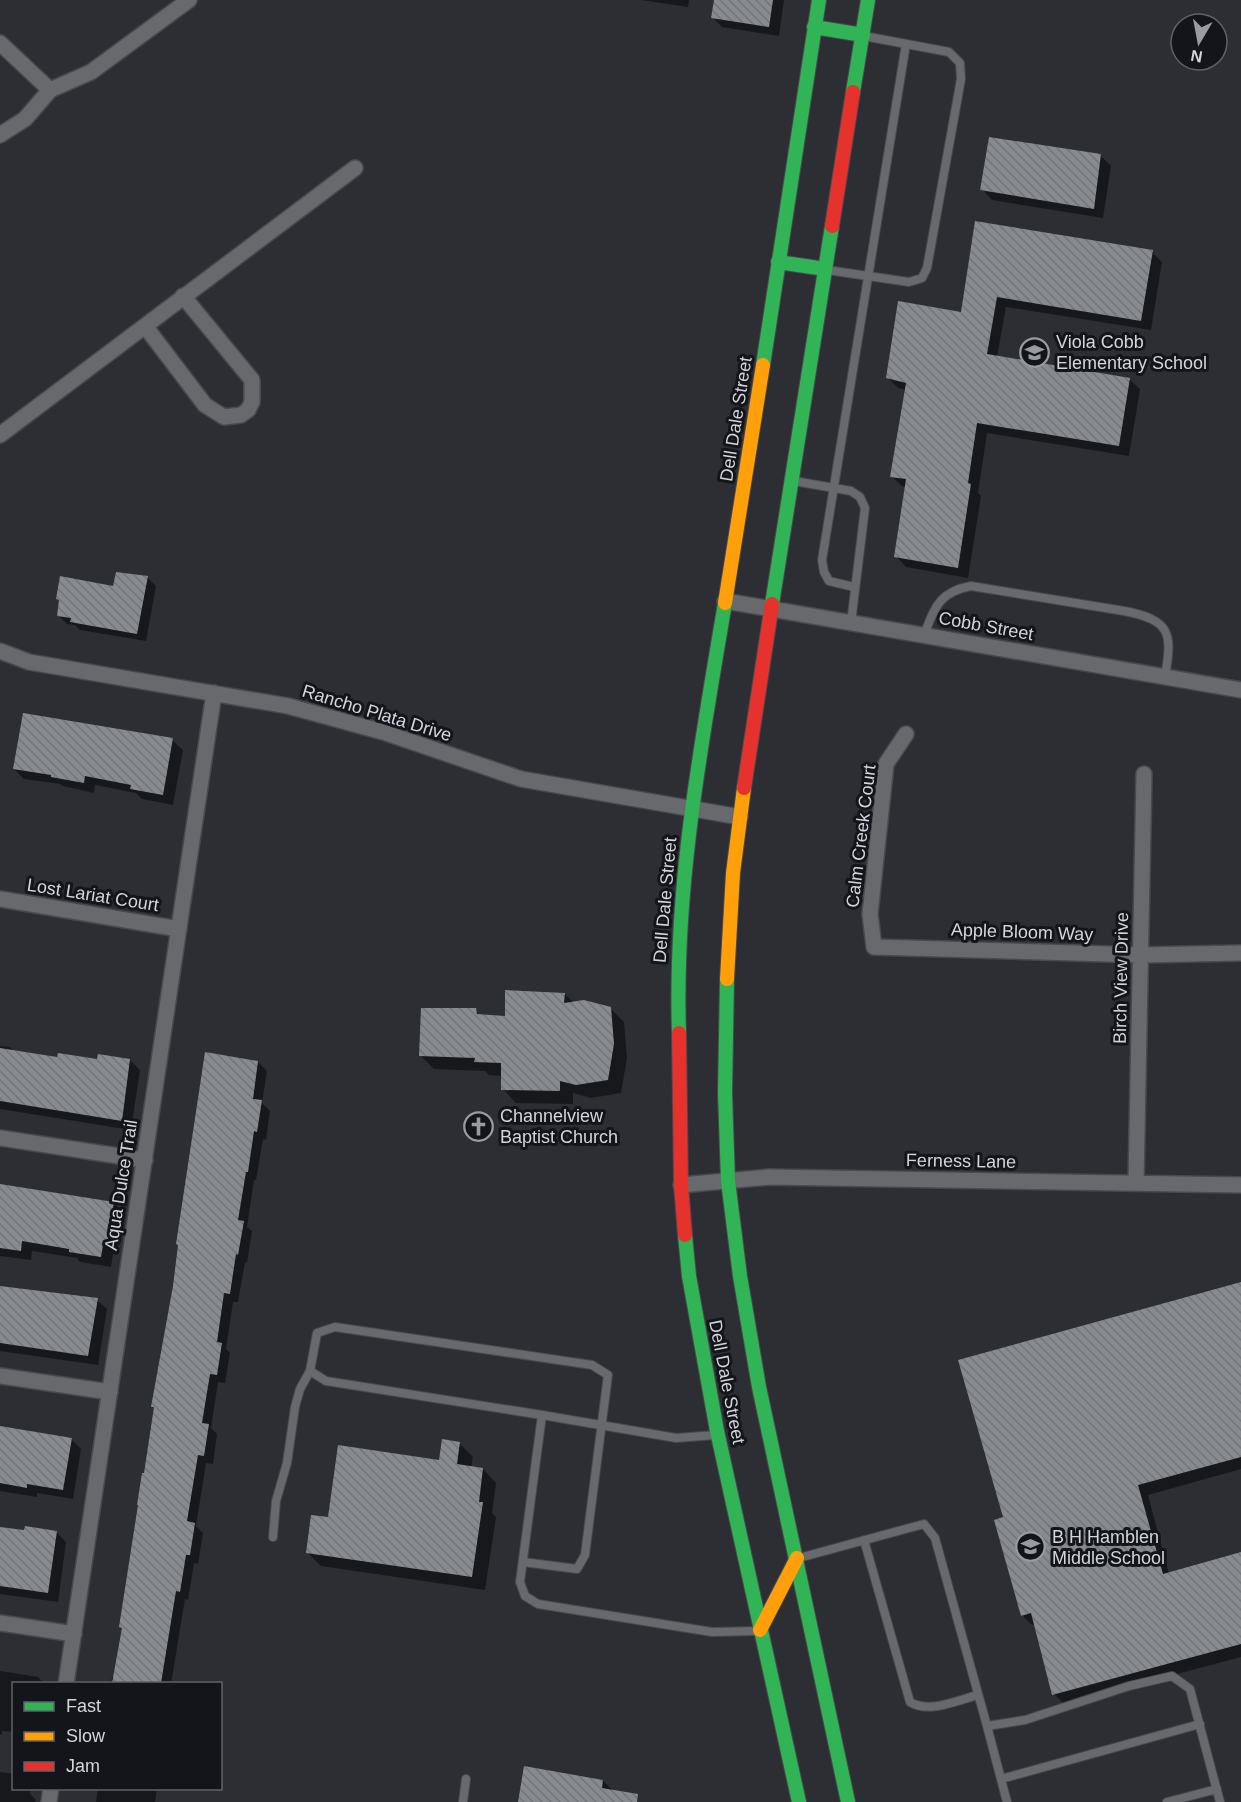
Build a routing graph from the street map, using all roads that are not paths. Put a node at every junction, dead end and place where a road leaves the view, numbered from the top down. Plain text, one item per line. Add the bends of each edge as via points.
1 (189, 0) edge
2 (819, 0) edge
3 (868, 0) edge
4 (814, 27) junction
5 (863, 35) junction
6 (0, 43) edge
7 (906, 44) junction
8 (50, 90) junction
9 (0, 135) edge
10 (355, 168) dead end
11 (778, 262) junction
12 (825, 269) junction
13 (868, 276) junction
14 (183, 296) junction
15 (145, 326) junction
16 (0, 435) edge
17 (792, 480) junction
18 (835, 488) junction
19 (854, 587) junction
20 (725, 601) junction
21 (772, 610) junction
22 (850, 623) junction
23 (924, 635) junction
24 (0, 651) edge
25 (1165, 676) junction
26 (1241, 690) edge
27 (214, 693) junction
28 (906, 734) dead end
29 (1144, 774) dead end
30 (691, 808) junction
31 (741, 817) junction
32 (0, 899) edge
33 (179, 928) junction
34 (873, 947) joint
35 (1241, 953) edge
36 (1141, 955) junction
37 (0, 1138) edge
38 (144, 1160) junction
39 (728, 1181) junction
40 (1136, 1184) junction
41 (681, 1185) junction
42 (1241, 1185) edge
43 (310, 1371) junction
44 (0, 1376) edge
45 (110, 1392) junction
46 (542, 1414) junction
47 (601, 1424) junction
48 (718, 1435) junction
49 (273, 1537) dead end
50 (864, 1540) junction
51 (797, 1558) junction
52 (523, 1562) junction
53 (0, 1623) edge
54 (760, 1630) junction
55 (74, 1634) junction
56 (66, 1682) edge
57 (978, 1695) junction
58 (1200, 1724) junction
59 (987, 1726) junction
60 (466, 1779) dead end
61 (1001, 1779) junction
62 (1217, 1789) junction
63 (463, 1802) edge
64 (799, 1802) edge
65 (848, 1802) edge
66 (1007, 1802) edge
67 (1167, 1802) edge
68 (1221, 1802) edge

1 - 8 street via 92,72
2 - 4 main road, Dell Dale Street
3 - 5 main road, Dell Dale Street
4 - 5 main road
4 - 11 main road, Dell Dale Street
5 - 7 lane
5 - 12 main road, Dell Dale Street
6 - 8 street
7 - 13 lane
7 - 13 lane via 950,52 960,63 960,79 927,268 922,278 909,282
8 - 9 street via 25,119
10 - 14 street
11 - 12 main road
11 - 20 main road, Dell Dale Street
12 - 13 lane
12 - 17 main road, Dell Dale Street
13 - 18 lane
14 - 15 street
14 - 15 street via 252,380 248,410 224,417 205,405
15 - 16 street
17 - 18 lane
17 - 21 main road, Dell Dale Street
18 - 19 lane via 860,497 865,508
18 - 19 lane via 822,560 824,572 829,581
19 - 22 lane
20 - 21 street, Cobb Street
20 - 30 main road, Dell Dale Street
21 - 22 street, Cobb Street
21 - 31 main road, Dell Dale Street
22 - 23 street, Cobb Street
23 - 25 street, Cobb Street
23 - 25 lane via 943,597 954,589 971,586 1124,611 1146,616 1162,626 1169,639
24 - 27 street, Rancho Plata Drive via 29,662
25 - 26 street, Cobb Street
27 - 30 street, Rancho Plata Drive via 288,706 383,732 521,779
27 - 33 street, Aqua Dulce Trail
28 - 34 street, Calm Creek Court via 886,764 870,914
29 - 36 street, Birch View Drive
30 - 31 street, Rancho Plata Drive
30 - 41 main road, Dell Dale Street via 677,976
31 - 39 main road, Dell Dale Street via 733,873 726,993
32 - 33 street, Lost Lariat Court
33 - 38 street, Aqua Dulce Trail
34 - 36 street, Apple Bloom Way
35 - 36 street, Apple Bloom Way
36 - 40 street, Birch View Drive
37 - 38 street
38 - 45 street, Aqua Dulce Trail
39 - 40 street, Ferness Lane via 769,1178
39 - 41 street, Ferness Lane
39 - 51 main road, Dell Dale Street via 759,1387
40 - 42 street, Ferness Lane
41 - 48 main road, Dell Dale Street via 689,1276
43 - 46 lane via 326,1381
43 - 47 lane via 316,1333 335,1328 592,1365 608,1375
43 - 49 lane via 295,1407 287,1463 276,1501
44 - 45 street
45 - 55 street, Aqua Dulce Trail
46 - 47 lane
46 - 52 lane
47 - 48 lane via 676,1438
47 - 52 lane via 585,1555 577,1569
48 - 54 main road, Dell Dale Street
50 - 51 lane
50 - 57 lane via 910,1702 929,1707
50 - 57 lane via 924,1524 935,1538
51 - 54 main road
51 - 65 main road, Dell Dale Street
52 - 54 lane via 520,1582 525,1596 538,1604 712,1632
53 - 55 street
54 - 64 main road, Dell Dale Street
55 - 56 street, Aqua Dulce Trail
57 - 59 lane
58 - 59 lane via 1190,1689 1172,1676 1025,1720
58 - 61 lane
58 - 62 lane
59 - 61 lane
60 - 63 lane
61 - 66 lane
62 - 67 lane
62 - 68 lane

